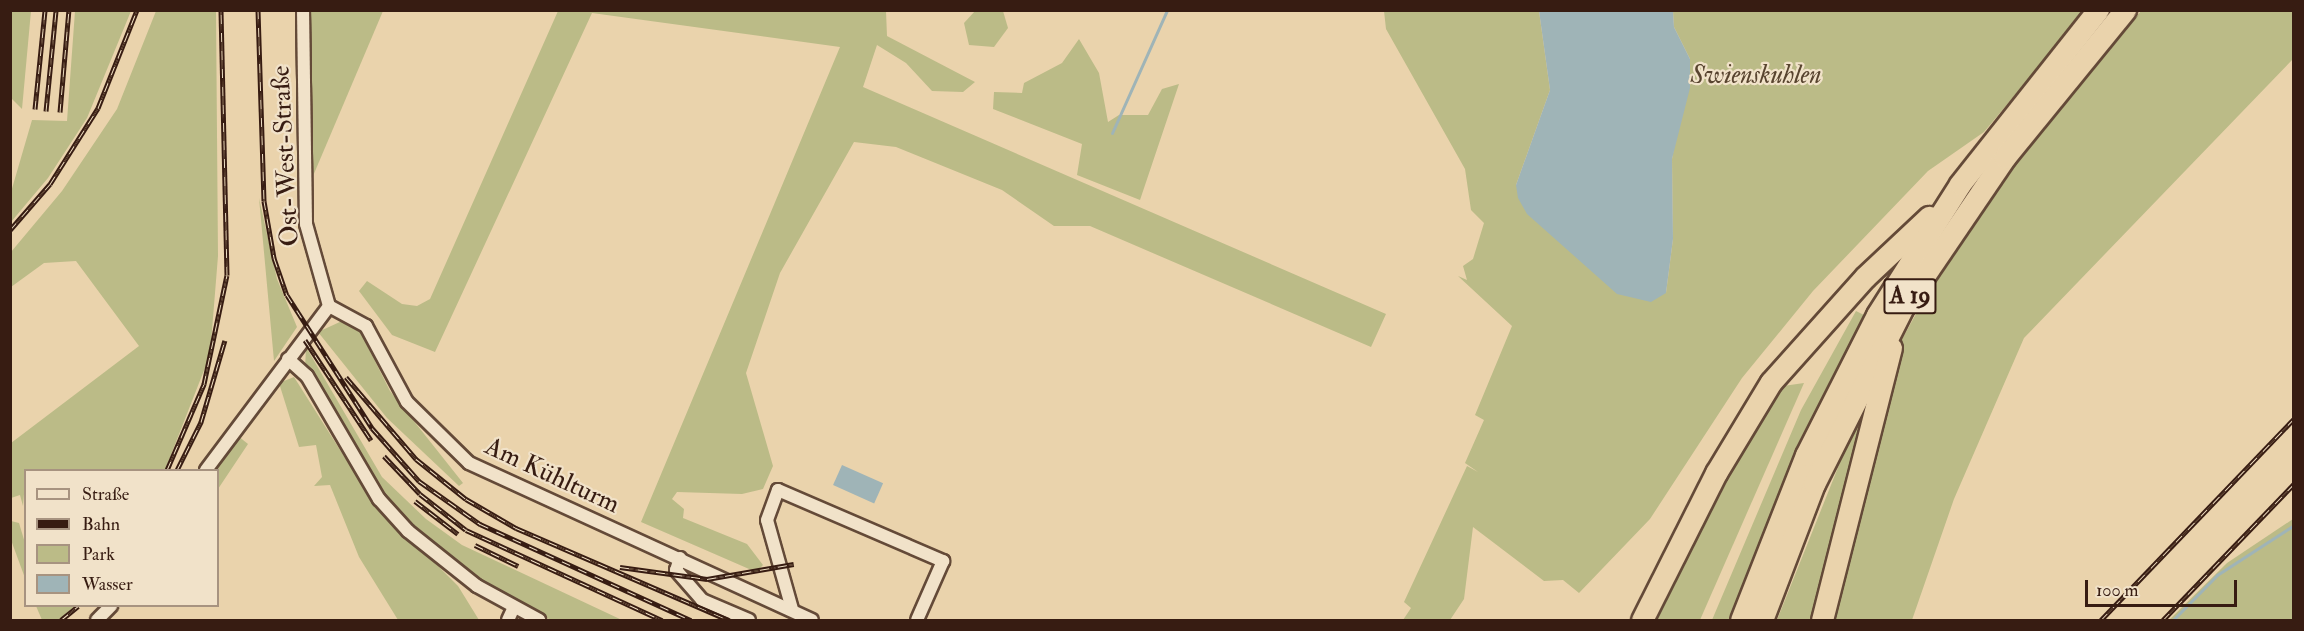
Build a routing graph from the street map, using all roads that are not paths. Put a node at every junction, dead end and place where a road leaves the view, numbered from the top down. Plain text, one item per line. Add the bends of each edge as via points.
1 (303, 10) edge
2 (2098, 10) edge
3 (2125, 10) edge
4 (1948, 201) junction
5 (329, 306) junction
6 (1903, 307) junction
7 (288, 359) junction
8 (207, 469) edge
9 (680, 558) junction
10 (110, 607) edge
11 (514, 607) junction
12 (792, 609) junction
13 (97, 621) edge
14 (508, 621) edge
15 (539, 621) edge
16 (749, 621) edge
17 (812, 621) edge
18 (917, 621) edge
19 (1642, 621) edge
20 (1742, 621) edge
21 (1762, 621) edge
22 (1822, 621) edge

1 - 5 street, Ost-West-Straße via 306,224
2 - 4 highway, A 19
3 - 6 highway, A 19 via 2005,157
4 - 19 highway via 1864,277 1771,382 1716,473
4 - 20 highway, A 19 via 1877,315 1828,408
5 - 7 street
5 - 9 street, Am Kühlturm via 366,326 407,402 469,463
6 - 21 highway, A 19 via 1814,483
6 - 22 highway
7 - 8 street
7 - 11 street via 307,376 379,499 408,531 469,580
9 - 12 street, Am Kühlturm
9 - 16 street via 676,570 702,600
10 - 13 street
11 - 14 street
11 - 15 street
12 - 17 street, Am Kühlturm
12 - 18 street via 767,520 778,490 943,561

